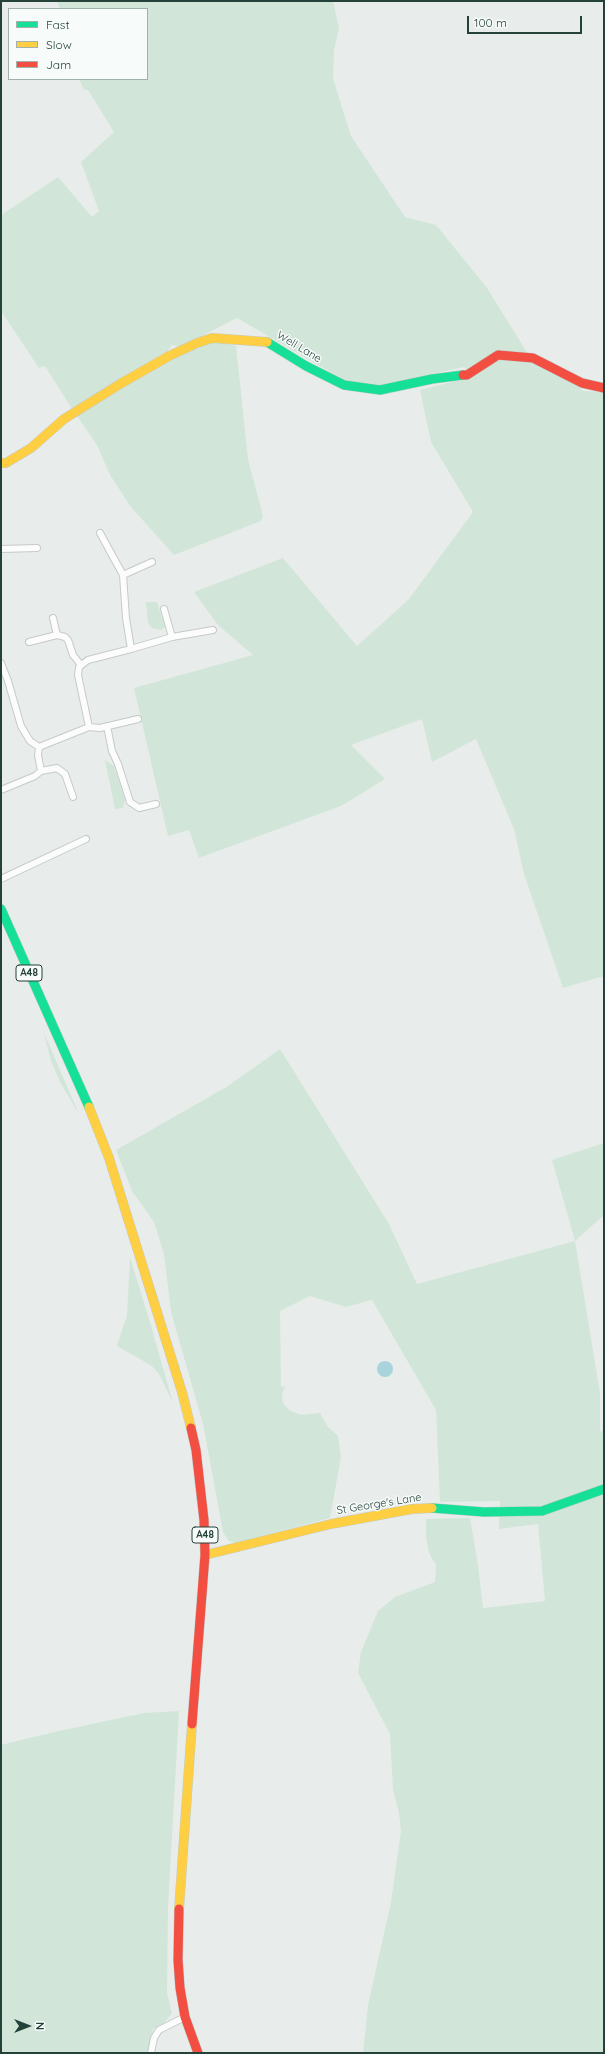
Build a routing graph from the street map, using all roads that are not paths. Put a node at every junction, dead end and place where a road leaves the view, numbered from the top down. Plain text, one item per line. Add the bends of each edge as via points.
1 (604, 388) edge
2 (1, 463) edge
3 (100, 533) dead end
4 (37, 548) dead end
5 (1, 549) edge
6 (152, 562) dead end
7 (123, 575) junction
8 (164, 609) dead end
9 (53, 618) dead end
10 (213, 630) dead end
11 (57, 635) junction
12 (172, 636) junction
13 (29, 642) dead end
14 (131, 649) junction
15 (1, 663) edge
16 (81, 665) junction
17 (138, 719) dead end
18 (107, 726) junction
19 (89, 727) junction
20 (39, 747) junction
21 (41, 771) junction
22 (1, 790) edge
23 (73, 796) dead end
24 (156, 804) dead end
25 (86, 839) dead end
26 (1, 879) edge
27 (1, 909) edge
28 (604, 1490) edge
29 (205, 1555) junction
30 (185, 2017) junction
31 (152, 2053) edge
32 (198, 2053) edge

1 - 2 main road, Well Lane via 582,383 533,358 498,355 468,375 432,379 380,390 344,385 306,366 266,341 250,338 212,338 169,356 120,384 64,419 31,448 6,463
3 - 7 street
4 - 5 street
6 - 7 street
7 - 14 street
8 - 12 street
9 - 11 street
10 - 12 street
11 - 13 street
11 - 16 street via 68,640 72,653
12 - 14 street
14 - 16 street via 88,660
15 - 20 street via 21,726 30,741
16 - 19 street via 78,675
17 - 18 street
18 - 19 street
18 - 24 street via 112,751 130,802 139,808
19 - 20 street
20 - 21 street
21 - 22 street via 36,776
21 - 23 street via 58,768 63,771
25 - 26 street
27 - 29 main road, A48 via 81,1087 119,1188 189,1417 202,1493
28 - 29 main road, St George's Lane via 542,1511 412,1509 331,1524
29 - 30 main road, A48 via 179,1899 178,1960
30 - 31 street via 159,2030 154,2038
30 - 32 main road, A48

